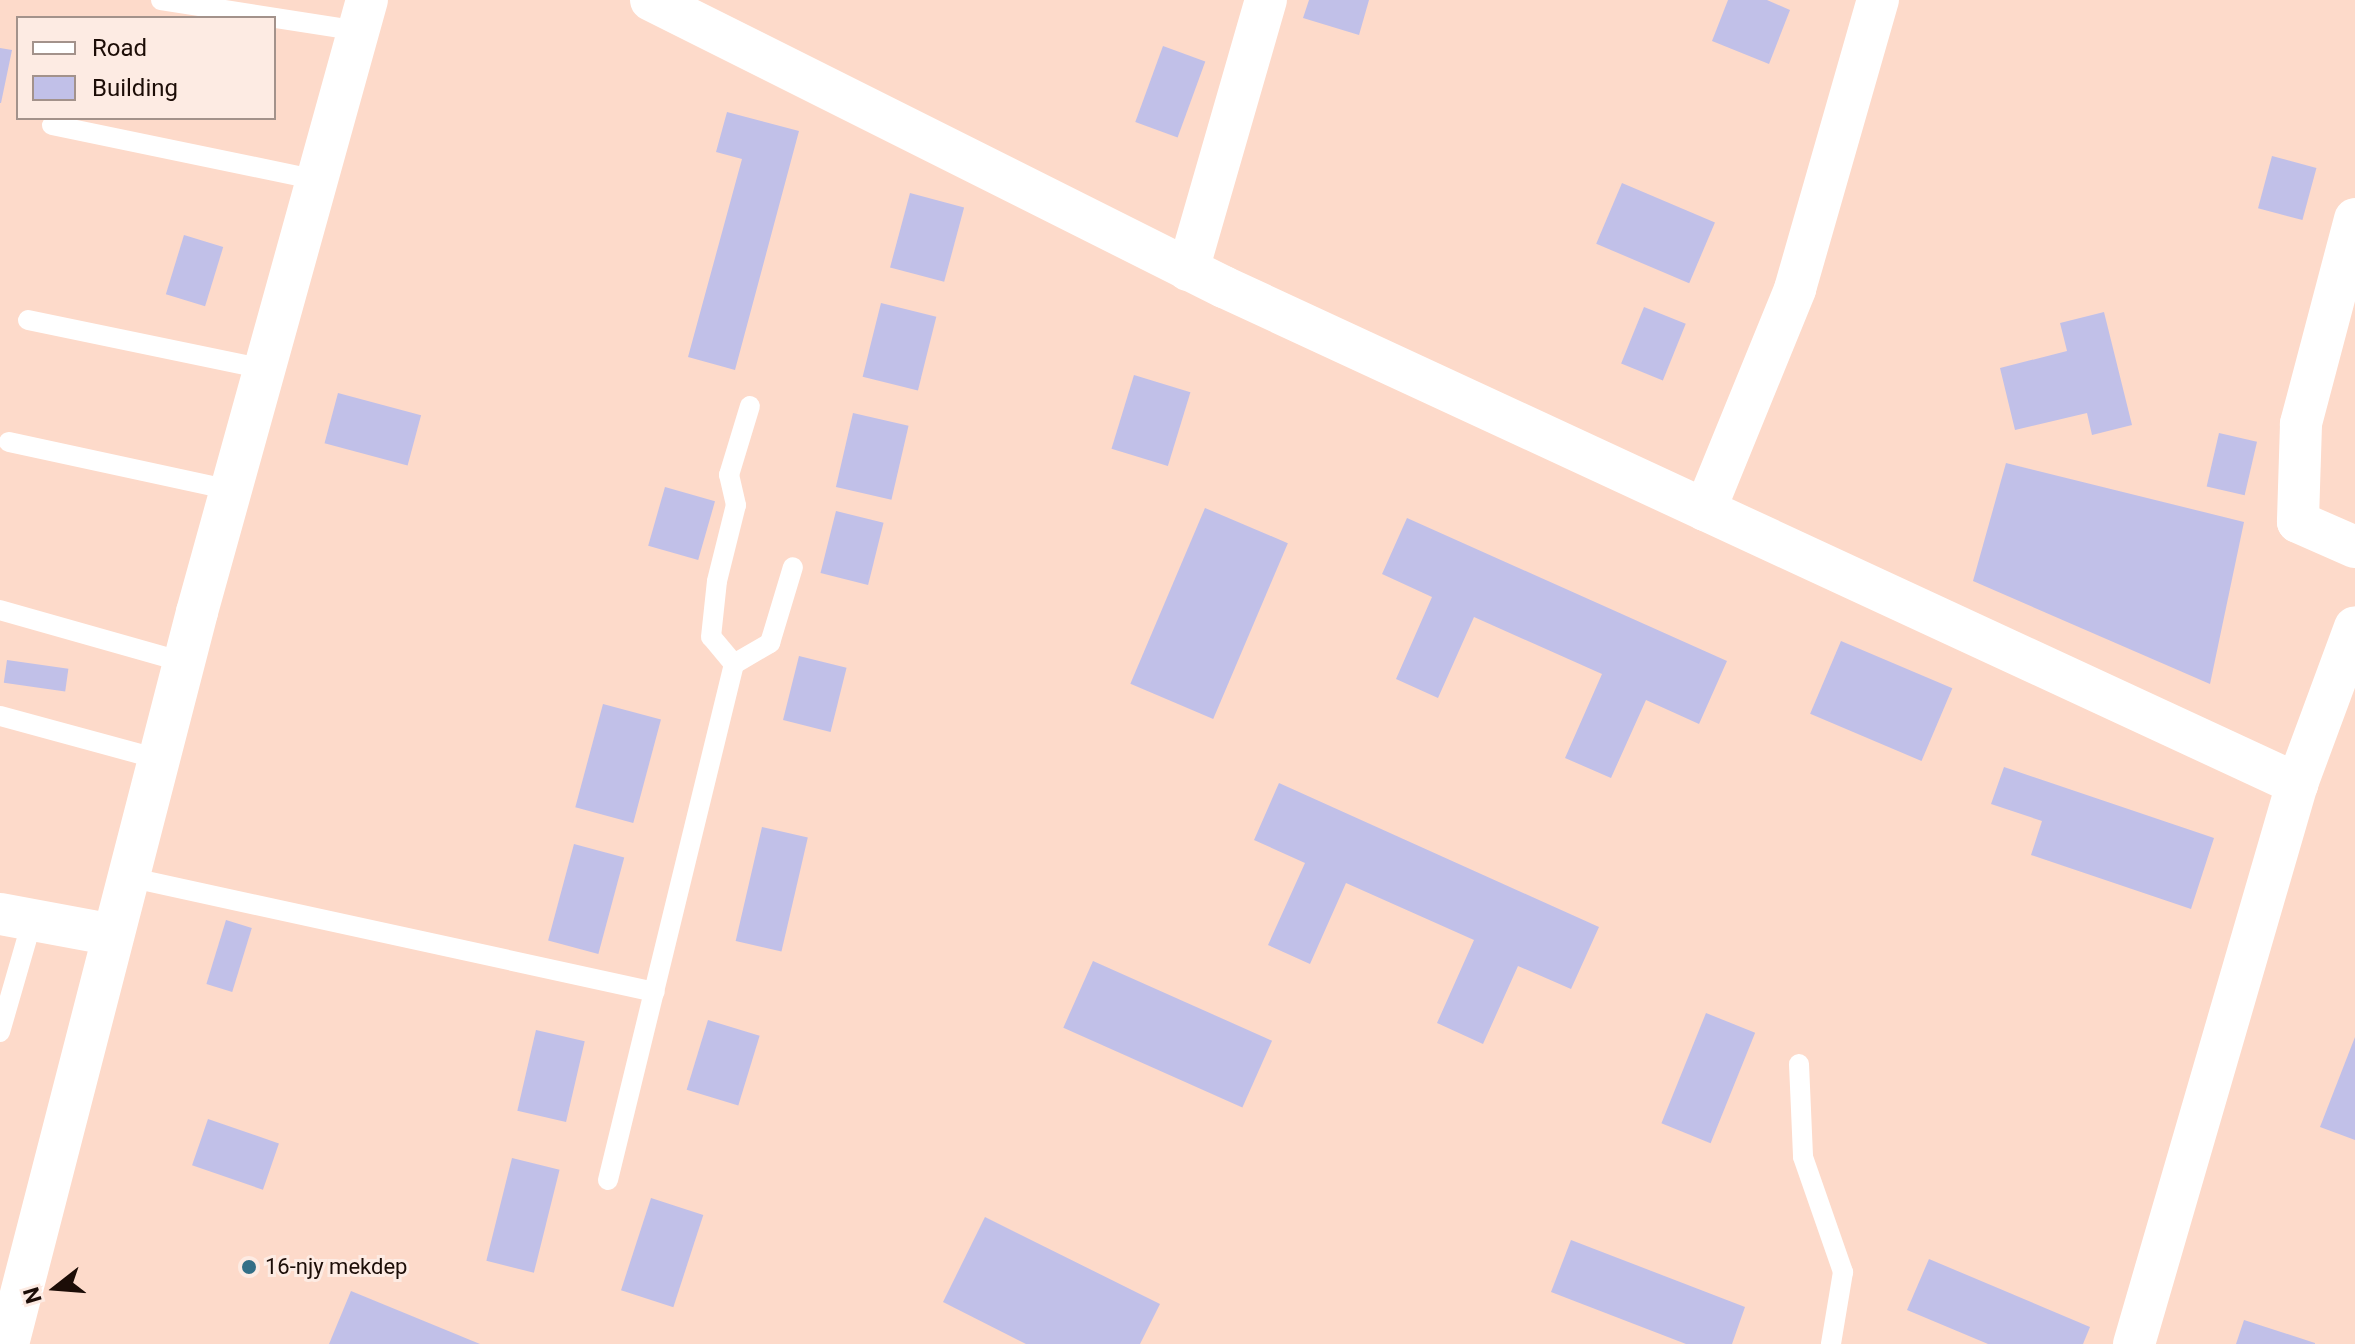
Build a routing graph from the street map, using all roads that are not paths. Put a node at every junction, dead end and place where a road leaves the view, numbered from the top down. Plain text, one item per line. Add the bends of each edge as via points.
1 (161, 0) edge
2 (651, 0) edge
3 (1266, 0) edge
4 (1878, 0) edge
5 (694, 10) edge
6 (363, 16) edge
7 (52, 125) dead end
8 (317, 180) junction
9 (2355, 219) edge
10 (1188, 270) junction
11 (28, 320) dead end
12 (265, 369) junction
13 (750, 406) dead end
14 (9, 442) dead end
15 (231, 490) junction
16 (1705, 510) junction
17 (2355, 547) edge
18 (793, 567) dead end
19 (0, 610) edge
20 (2355, 627) edge
21 (184, 662) junction
22 (734, 664) junction
23 (0, 716) edge
24 (158, 759) junction
25 (2297, 784) junction
26 (128, 877) junction
27 (17, 916) edge
28 (113, 935) junction
29 (655, 992) junction
30 (0, 1032) edge
31 (1799, 1064) dead end
32 (608, 1180) dead end
33 (12, 1285) edge
34 (8, 1344) edge
35 (1831, 1344) edge
36 (2134, 1344) edge

1 - 6 lane
2 - 5 street
3 - 10 street
4 - 16 street via 1795,289
5 - 10 street
6 - 8 street
7 - 8 lane
8 - 12 street
9 - 17 street via 2301,424 2298,522
10 - 16 street
11 - 12 lane
12 - 15 street
13 - 22 lane via 729,475 736,505 717,581 711,637
14 - 15 lane
15 - 21 street
16 - 25 street
18 - 22 lane via 770,643
19 - 21 lane
20 - 25 street
21 - 24 street
22 - 29 lane
23 - 24 lane
24 - 26 street
25 - 36 street
26 - 28 street
26 - 29 lane
27 - 28 street
27 - 30 lane
28 - 33 street
29 - 32 lane
31 - 35 lane via 1803,1157 1843,1272
33 - 34 street

